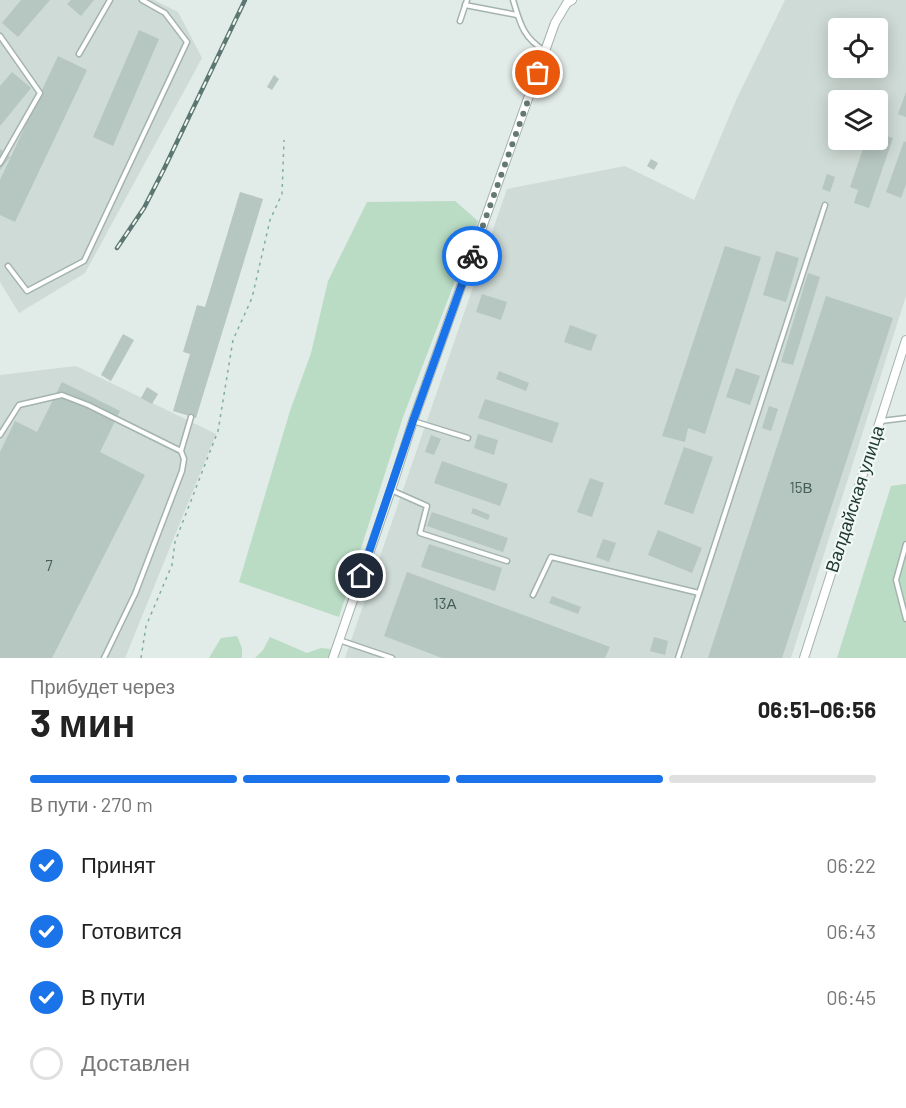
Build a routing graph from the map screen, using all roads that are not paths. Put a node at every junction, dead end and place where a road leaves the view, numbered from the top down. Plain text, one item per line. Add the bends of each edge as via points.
1 (110, 0) edge
2 (142, 0) edge
3 (467, 0) edge
4 (513, 0) edge
5 (562, 0) edge
6 (572, 0) edge
7 (465, 5) junction
8 (517, 15) junction
9 (460, 21) dead end
10 (555, 23) junction
11 (0, 36) edge
12 (546, 52) junction
13 (79, 54) dead end
14 (0, 163) edge
15 (825, 205) dead end
16 (8, 266) dead end
17 (906, 340) edge
18 (191, 417) dead end
19 (906, 418) edge
20 (413, 421) junction
21 (880, 422) junction
22 (0, 435) edge
23 (468, 438) dead end
24 (181, 451) junction
25 (391, 490) junction
26 (906, 544) edge
27 (507, 561) dead end
28 (699, 593) junction
29 (533, 595) dead end
30 (906, 619) edge
31 (339, 640) junction
32 (104, 658) edge
33 (333, 658) edge
34 (392, 658) edge
35 (678, 658) edge
36 (804, 658) edge

1 - 13 lane
2 - 16 lane via 165,13 188,42 84,261 27,291
3 - 7 lane
4 - 8 lane
5 - 10 street
6 - 10 street
7 - 8 lane
7 - 9 lane
8 - 12 lane via 532,43
10 - 12 street
11 - 14 lane via 39,93
12 - 20 street
15 - 28 lane
17 - 21 street, Валдайская улица
18 - 24 lane
19 - 21 lane
20 - 23 lane
20 - 25 street
21 - 36 street, Валдайская улица
22 - 24 lane via 19,405 62,395
24 - 32 lane via 182,471 135,594
25 - 27 lane via 427,506 420,533
25 - 31 street
26 - 30 lane via 896,580
28 - 29 lane via 551,557
28 - 35 lane
31 - 33 street
31 - 34 lane

